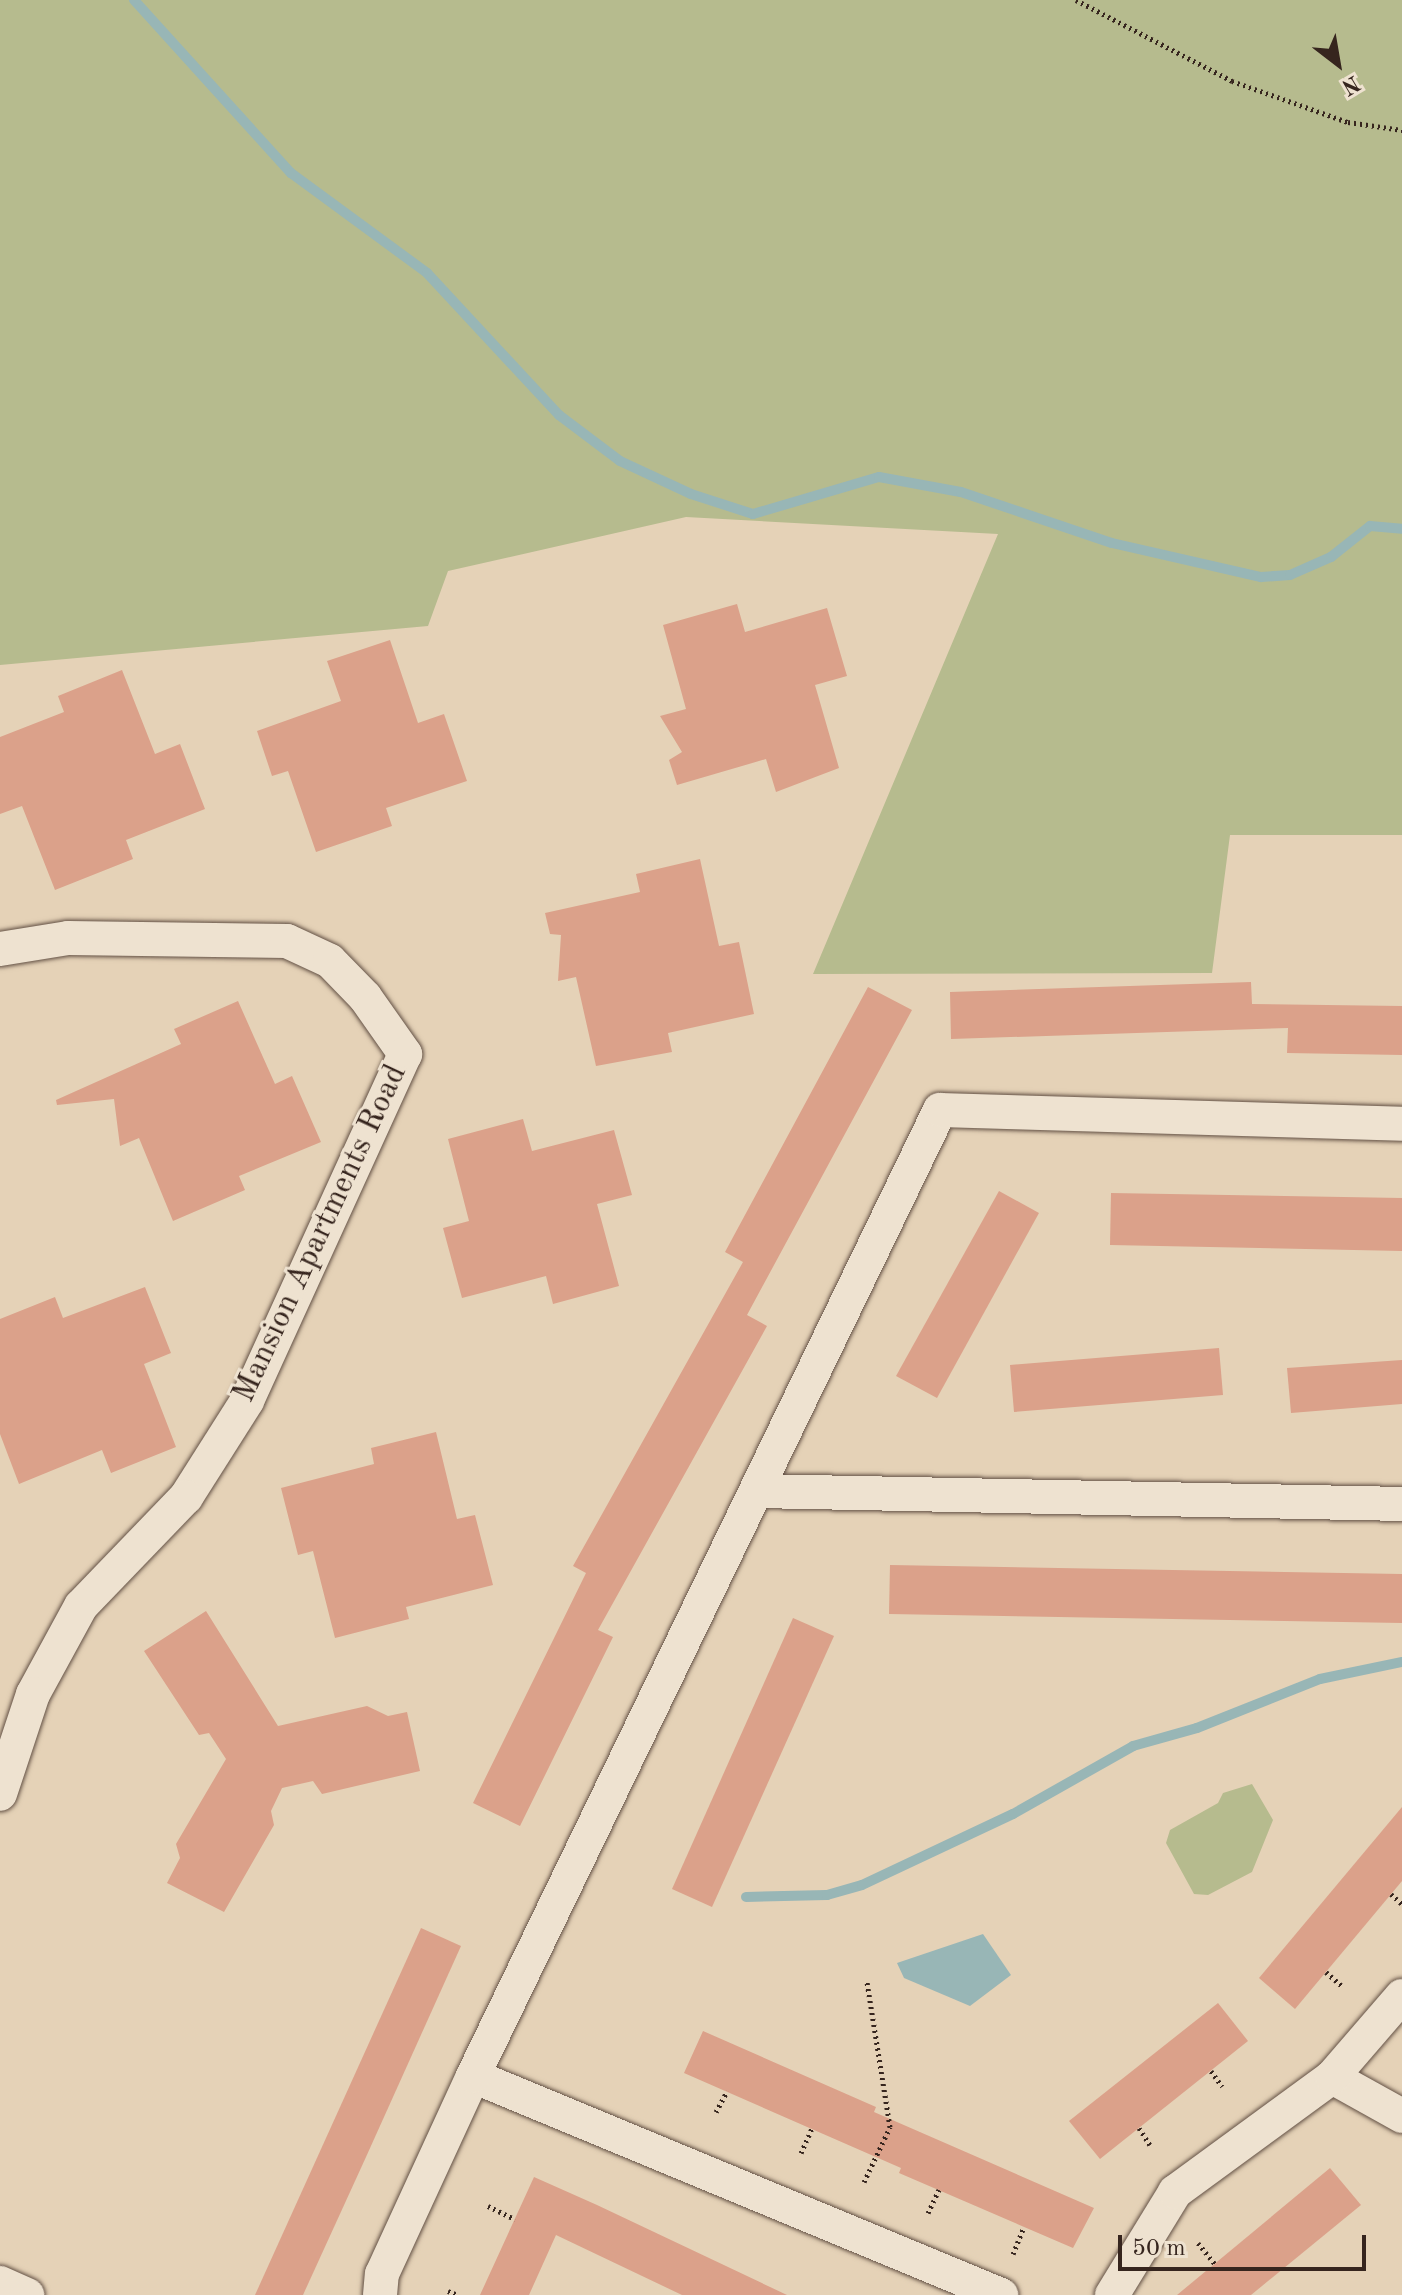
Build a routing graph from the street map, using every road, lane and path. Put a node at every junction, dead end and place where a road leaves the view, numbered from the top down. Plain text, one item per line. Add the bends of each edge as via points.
1 (1076, 0) edge
2 (1402, 130) edge
3 (0, 949) edge
4 (1402, 1124) edge
5 (757, 1491) junction
6 (1402, 1504) edge
7 (0, 1794) edge
8 (1391, 1894) dead end
9 (1402, 1904) edge
10 (1326, 1972) dead end
11 (867, 1981) dead end
12 (1342, 1986) dead end
13 (1402, 1996) edge
14 (1211, 2071) dead end
15 (473, 2076) junction
16 (1332, 2077) junction
17 (1222, 2086) dead end
18 (727, 2091) dead end
19 (716, 2112) dead end
20 (1402, 2116) edge
21 (812, 2128) dead end
22 (1139, 2128) dead end
23 (1150, 2145) dead end
24 (801, 2153) dead end
25 (864, 2182) dead end
26 (939, 2189) dead end
27 (488, 2206) dead end
28 (928, 2213) dead end
29 (515, 2219) dead end
30 (1024, 2227) dead end
31 (1198, 2243) dead end
32 (1013, 2254) dead end
33 (1215, 2264) dead end
34 (0, 2283) edge
35 (448, 2291) dead end
36 (27, 2295) edge
37 (380, 2295) edge
38 (458, 2295) edge
39 (1001, 2295) edge
40 (1112, 2295) edge

1 - 2 path via 1232,81 1348,122
3 - 7 street, Mansion Apartments Road via 68,938 287,941 330,961 365,997 405,1054 247,1401 186,1497 81,1606 33,1694
4 - 5 street via 940,1110
5 - 6 street
5 - 15 street
8 - 9 path
10 - 12 path
11 - 25 path via 890,2127
13 - 16 street
14 - 17 path
15 - 37 street via 382,2274
15 - 39 street
16 - 20 street
16 - 40 street via 1175,2192
18 - 19 path
21 - 24 path
22 - 23 path
26 - 28 path
27 - 29 path
30 - 32 path
31 - 33 path
34 - 36 street
35 - 38 path

